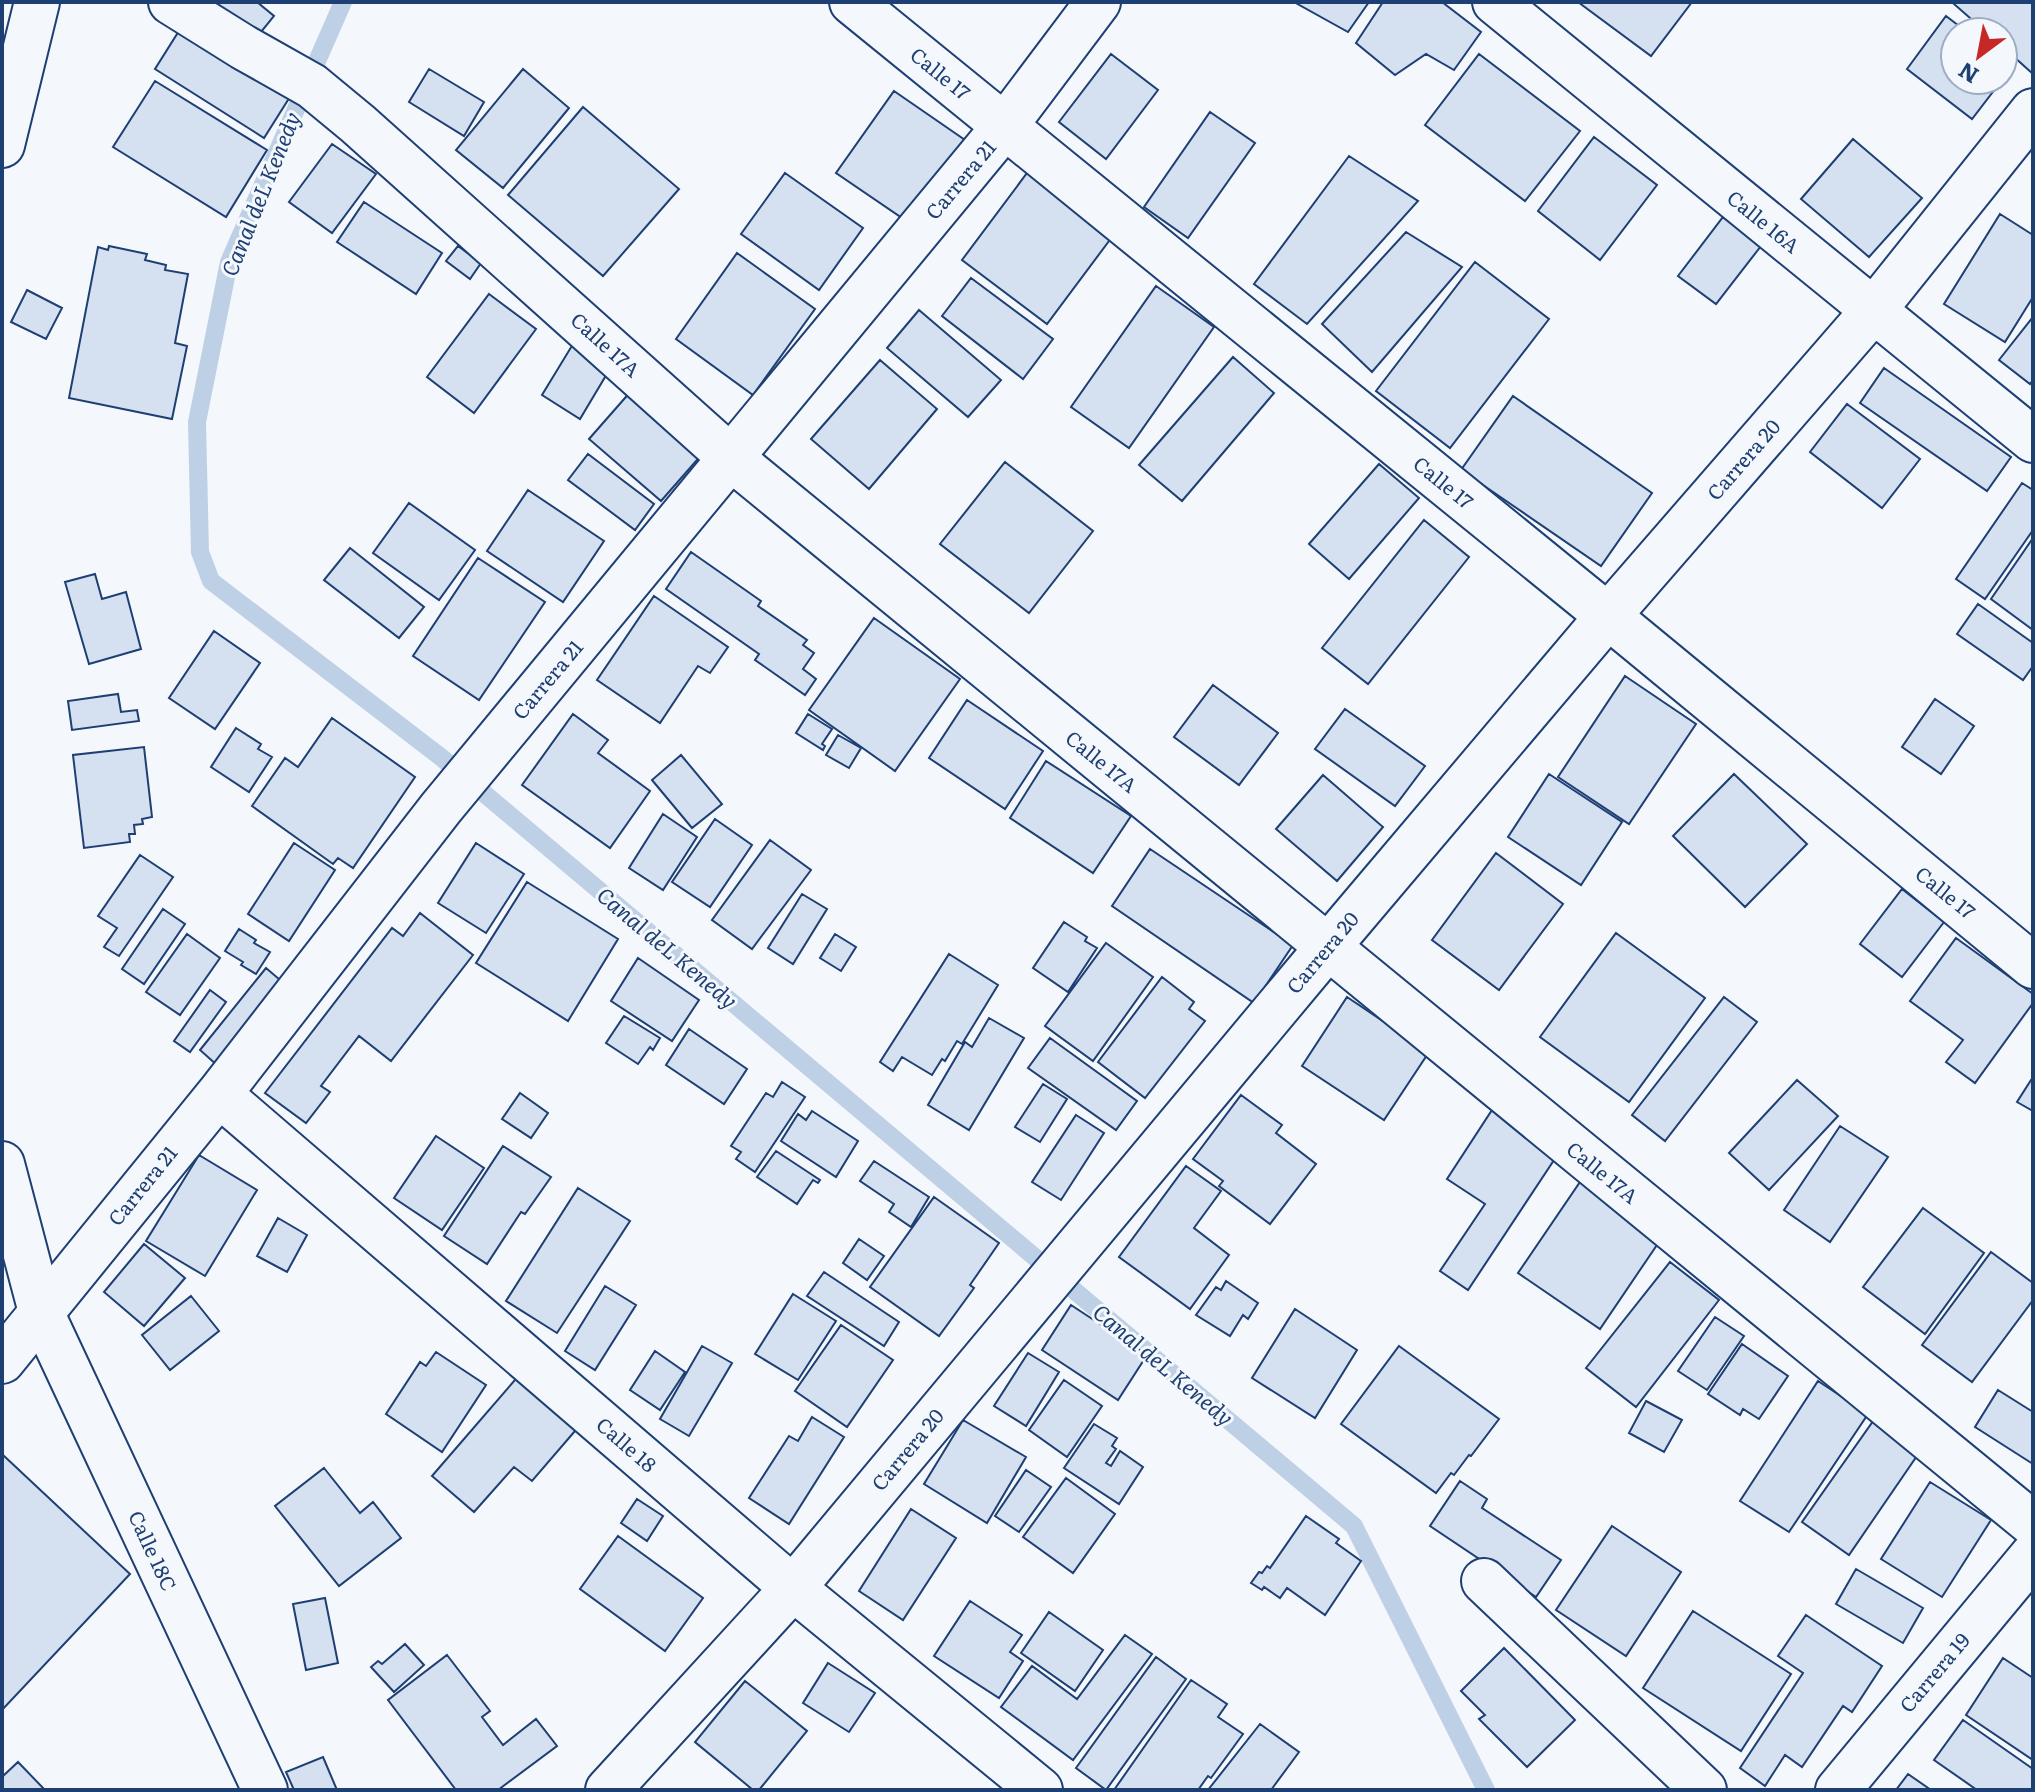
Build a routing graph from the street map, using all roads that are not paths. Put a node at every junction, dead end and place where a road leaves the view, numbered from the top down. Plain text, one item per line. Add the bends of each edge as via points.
1 (37, 2) edge
2 (171, 2) edge
3 (852, 2) edge
4 (1098, 2) edge
5 (1495, 2) edge
6 (2033, 111) edge
7 (1004, 127) junction
8 (2, 145) edge
9 (1873, 311) junction
10 (2033, 440) edge
11 (731, 458) junction
12 (1608, 616) junction
13 (1327, 948) junction
14 (2033, 966) edge
15 (219, 1094) junction
16 (2, 1164) edge
17 (41, 1312) junction
18 (2, 1361) edge
19 (2033, 1524) edge
20 (2033, 1555) edge
21 (1484, 1581) dead end
22 (793, 1588) junction
23 (265, 1790) edge
24 (608, 1790) edge
25 (1040, 1790) edge
26 (1704, 1790) edge
27 (1838, 1790) edge

1 - 8 street
2 - 11 street, Calle 17A via 312,86
3 - 7 street, Calle 17
4 - 7 street, Carrera 21
5 - 9 street, Calle 16A
6 - 9 street, Carrera 20
7 - 11 street, Carrera 21
7 - 12 street, Calle 17
9 - 10 street, Calle 16A
9 - 12 street, Carrera 20
11 - 13 street, Calle 17A
11 - 15 street, Carrera 21 via 441,808
12 - 13 street, Carrera 20
12 - 14 street, Calle 17
13 - 19 street, Calle 17A
13 - 22 street, Carrera 20
15 - 17 street, Carrera 21
15 - 22 street, Calle 18
16 - 17 street, Calle 18C
17 - 18 street, Carrera 21
17 - 23 street, Calle 18C
20 - 27 street, Carrera 19
21 - 26 street
22 - 24 street, Carrera 20
22 - 25 street, Calle 18

